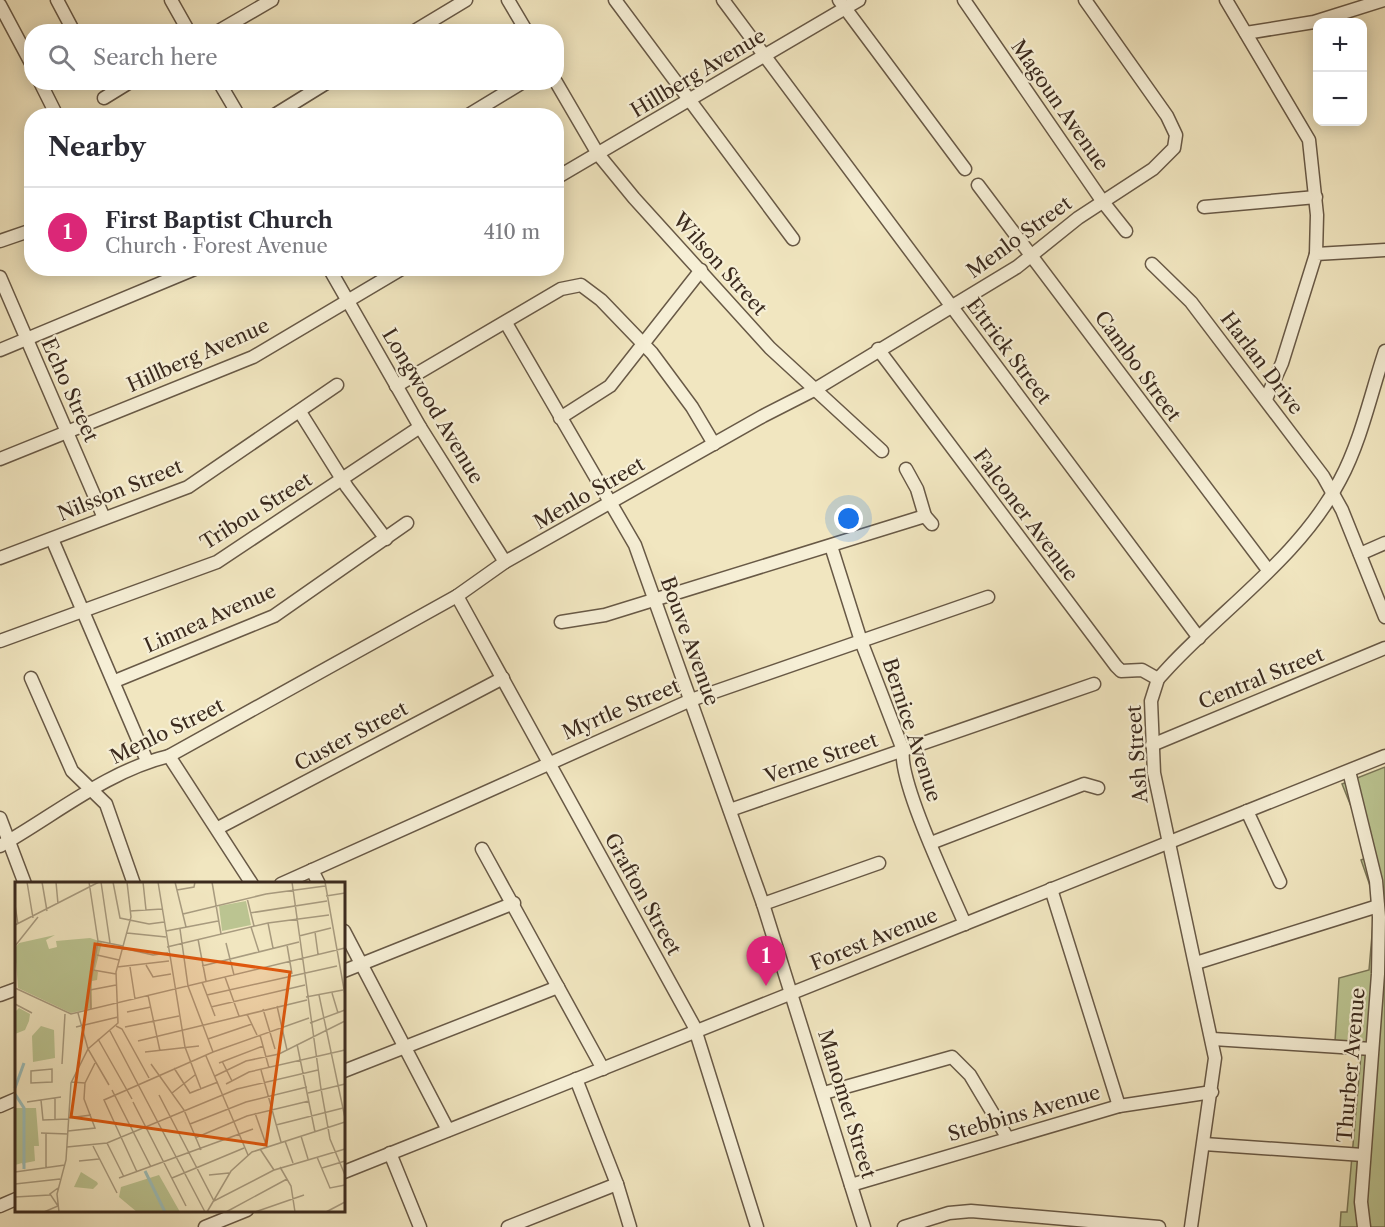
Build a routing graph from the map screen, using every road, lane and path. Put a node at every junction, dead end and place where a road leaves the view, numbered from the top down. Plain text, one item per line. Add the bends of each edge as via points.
1 (57, 0) edge
2 (171, 0) edge
3 (272, 0) edge
4 (466, 0) edge
5 (508, 0) edge
6 (615, 0) edge
7 (723, 0) edge
8 (859, 0) edge
9 (964, 0) edge
10 (1085, 0) edge
11 (1226, 0) edge
12 (1384, 0) edge
13 (842, 4) edge
14 (0, 5) edge
15 (70, 24) edge
16 (184, 24) edge
17 (231, 24) edge
18 (426, 24) edge
19 (522, 24) edge
20 (1246, 33) junction
21 (24, 50) edge
22 (764, 56) junction
23 (44, 90) edge
24 (117, 90) edge
25 (224, 90) edge
26 (315, 90) edge
27 (510, 90) edge
28 (561, 90) edge
29 (104, 98) dead end
30 (691, 100) junction
31 (53, 108) edge
32 (234, 108) edge
33 (286, 108) edge
34 (480, 108) edge
35 (598, 154) junction
36 (965, 169) dead end
37 (564, 173) edge
38 (978, 185) dead end
39 (1316, 197) junction
40 (1103, 202) junction
41 (1204, 207) dead end
42 (1126, 231) dead end
43 (24, 233) edge
44 (792, 239) dead end
45 (0, 242) edge
46 (1385, 250) edge
47 (1316, 254) junction
48 (1032, 257) junction
49 (1152, 264) dead end
50 (702, 270) junction
51 (178, 276) edge
52 (334, 276) edge
53 (390, 276) edge
54 (0, 277) edge
55 (348, 301) junction
56 (952, 307) junction
57 (506, 323) junction
58 (27, 339) junction
59 (643, 342) junction
60 (878, 349) junction
61 (0, 350) edge
62 (1385, 351) edge
63 (337, 385) dead end
64 (396, 386) junction
65 (814, 390) junction
66 (1266, 399) junction
67 (300, 412) junction
68 (560, 418) junction
69 (420, 427) junction
70 (68, 432) junction
71 (714, 444) junction
72 (882, 451) dead end
73 (0, 459) edge
74 (906, 469) dead end
75 (342, 479) junction
76 (1334, 492) junction
77 (610, 504) junction
78 (104, 518) junction
79 (407, 523) dead end
80 (52, 539) junction
81 (386, 539) junction
82 (1385, 543) edge
83 (831, 546) junction
84 (1359, 554) junction
85 (0, 558) edge
86 (505, 562) junction
87 (1268, 570) junction
88 (457, 596) junction
89 (988, 597) dead end
90 (655, 600) junction
91 (81, 610) junction
92 (1385, 617) edge
93 (561, 622) dead end
94 (1199, 638) junction
95 (0, 641) edge
96 (861, 641) junction
97 (1385, 648) edge
98 (31, 678) dead end
99 (503, 678) junction
100 (1158, 679) junction
101 (115, 681) junction
102 (1094, 684) dead end
103 (691, 700) junction
104 (1152, 745) junction
105 (903, 750) junction
106 (169, 756) junction
107 (1385, 756) edge
108 (147, 761) junction
109 (549, 762) junction
110 (1349, 771) junction
111 (1098, 788) dead end
112 (90, 791) junction
113 (730, 810) junction
114 (1247, 811) junction
115 (0, 818) edge
116 (218, 828) junction
117 (4, 843) edge
118 (931, 843) junction
119 (1167, 844) junction
120 (482, 849) dead end
121 (879, 864) dead end
122 (312, 870) junction
123 (24, 882) edge
124 (133, 882) edge
125 (251, 882) edge
126 (285, 882) edge
127 (318, 882) edge
128 (1280, 882) dead end
129 (1051, 889) junction
130 (514, 903) junction
131 (763, 904) junction
132 (1378, 906) junction
133 (965, 924) junction
134 (345, 933) edge
135 (1196, 963) junction
136 (360, 964) junction
137 (345, 971) edge
138 (558, 987) junction
139 (15, 989) edge
140 (792, 993) junction
141 (0, 995) edge
142 (696, 1032) junction
143 (1213, 1039) junction
144 (405, 1047) junction
145 (1372, 1049) junction
146 (603, 1069) junction
147 (345, 1071) edge
148 (576, 1079) junction
149 (1212, 1092) junction
150 (824, 1093) junction
151 (15, 1100) edge
152 (0, 1106) edge
153 (1119, 1106) junction
154 (448, 1130) junction
155 (1007, 1137) junction
156 (1204, 1144) junction
157 (390, 1153) junction
158 (1363, 1155) junction
159 (345, 1172) edge
160 (617, 1184) junction
161 (851, 1185) junction
162 (15, 1199) edge
163 (0, 1206) edge
164 (241, 1212) edge
165 (527, 1224) edge
166 (205, 1227) edge
167 (420, 1227) edge
168 (508, 1227) edge
169 (630, 1227) edge
170 (757, 1227) edge
171 (864, 1227) edge
172 (904, 1227) edge
173 (1159, 1227) edge
174 (1191, 1227) edge
175 (1364, 1227) edge

1 - 15 street
2 - 16 street
3 - 17 street
4 - 18 street
5 - 19 street
6 - 30 street
7 - 22 street, Ettrick Street
8 - 13 street, Hillberg Avenue
9 - 40 street, Magoun Avenue
10 - 40 street, Menlo Street via 1175,132 1171,153
11 - 20 street
12 - 20 street via 1314,22
13 - 22 street, Hillberg Avenue
13 - 36 street
14 - 21 street
20 - 39 street via 1306,133
22 - 30 street, Hillberg Avenue
22 - 56 street, Ettrick Street
23 - 31 street
24 - 29 street
25 - 32 street
26 - 33 street
27 - 34 street
28 - 35 street, Wilson Street
30 - 35 street, Hillberg Avenue
30 - 44 street
35 - 37 street, Hillberg Avenue
35 - 50 street, Wilson Street
38 - 48 street, Cambo Street
39 - 41 street
39 - 47 street
40 - 42 street, Magoun Avenue
40 - 48 street, Menlo Street
43 - 45 street
46 - 47 street
47 - 66 street via 1282,363
48 - 56 street, Menlo Street
48 - 87 street, Cambo Street
49 - 66 street, Harlan Drive via 1191,302
50 - 59 street
50 - 65 street, Wilson Street via 748,324
51 - 58 street
52 - 55 street, Longwood Avenue
53 - 55 street, Hillberg Avenue
54 - 58 street, Echo Street
55 - 64 street, Longwood Avenue
55 - 70 street, Hillberg Avenue via 253,357
56 - 60 street, Menlo Street
56 - 94 street, Ettrick Street
57 - 59 street via 561,290 581,285
57 - 64 street
57 - 68 street, Bouve Avenue
58 - 61 street
58 - 70 street, Echo Street
59 - 68 street via 610,386
59 - 71 street via 685,396
60 - 65 street, Menlo Street
60 - 100 street, Falconer Avenue via 1116,666 1121,671 1142,670
62 - 76 street, Ash Street
63 - 67 street, Nilsson Street
64 - 69 street, Longwood Avenue
65 - 71 street, Menlo Street
65 - 72 street, Wilson Street
66 - 76 street, Harlan Drive
67 - 75 street
67 - 78 street, Nilsson Street via 188,487
68 - 77 street, Bouve Avenue
69 - 75 street, Tribou Street
69 - 86 street, Longwood Avenue
70 - 73 street, Hillberg Avenue
70 - 78 street, Echo Street
71 - 77 street, Menlo Street
74 - 83 street via 929,520
75 - 81 street
75 - 91 street, Tribou Street via 217,562
76 - 84 street, Harlan Drive
76 - 87 street, Ash Street via 1308,528
77 - 86 street, Menlo Street
77 - 90 street, Bouve Avenue via 635,545
78 - 80 street, Nilsson Street
79 - 81 street, Linnea Avenue
80 - 85 street, Nilsson Street
80 - 91 street
81 - 101 street, Linnea Avenue via 274,616
82 - 84 street
83 - 90 street
83 - 96 street, Bernice Avenue
84 - 92 street, Harlan Drive
86 - 88 street, Menlo Street
87 - 94 street, Ash Street
88 - 99 street, Grafton Street
88 - 106 street, Menlo Street
89 - 96 street, Myrtle Street
90 - 93 street via 605,615
90 - 103 street, Bouve Avenue
91 - 95 street, Tribou Street
91 - 101 street
94 - 100 street, Ash Street
96 - 103 street, Myrtle Street
96 - 105 street, Bernice Avenue
97 - 104 street, Central Street
98 - 112 street via 72,771
99 - 109 street, Grafton Street
99 - 116 street, Custer Street
100 - 104 street, Ash Street via 1151,701
101 - 108 street
102 - 105 street, Verne Street
103 - 109 street, Myrtle Street
103 - 113 street, Bouve Avenue
104 - 119 street, Ash Street
105 - 113 street, Verne Street
105 - 118 street, Bernice Avenue via 903,764
106 - 108 street, Menlo Street
106 - 116 street
107 - 110 street, Forest Avenue
108 - 112 street, Menlo Street
109 - 122 street, Myrtle Street
109 - 142 street, Grafton Street
110 - 114 street, Forest Avenue
110 - 132 street, Thurber Avenue via 1376,881
111 - 118 street via 1084,784
112 - 117 street, Menlo Street
112 - 124 street via 106,804
113 - 131 street, Bouve Avenue
114 - 119 street, Forest Avenue
114 - 128 street
115 - 117 street
116 - 125 street
117 - 123 street
118 - 133 street, Bernice Avenue
119 - 129 street, Forest Avenue
119 - 135 street, Ash Street
120 - 130 street
121 - 131 street
122 - 126 street, Myrtle Street
122 - 127 street
129 - 133 street, Forest Avenue
129 - 153 street
130 - 136 street
130 - 138 street
131 - 140 street, Bouve Avenue
132 - 135 street
132 - 145 street, Thurber Avenue
133 - 140 street, Forest Avenue
134 - 136 street
135 - 143 street, Ash Street
136 - 137 street
136 - 144 street
138 - 144 street
138 - 146 street
139 - 141 street
140 - 142 street, Forest Avenue
140 - 150 street, Manomet Street
142 - 146 street, Forest Avenue
142 - 170 street, Grafton Street
143 - 145 street
143 - 149 street, Ash Street
144 - 147 street
144 - 154 street
145 - 158 street, Thurber Avenue
146 - 148 street, Forest Avenue
148 - 154 street, Forest Avenue
148 - 160 street
149 - 153 street, Stebbins Avenue
149 - 156 street, Ash Street
150 - 155 street via 952,1057 970,1075
150 - 161 street, Manomet Street
151 - 152 street
153 - 155 street, Stebbins Avenue
154 - 157 street, Forest Avenue
155 - 161 street, Stebbins Avenue
156 - 158 street
156 - 174 street, Ash Street
157 - 159 street, Forest Avenue
157 - 167 street
158 - 175 street, Thurber Avenue via 1360,1202
160 - 165 street
160 - 169 street
161 - 171 street, Manomet Street
162 - 163 street
164 - 166 street
165 - 168 street
172 - 173 street via 971,1211

